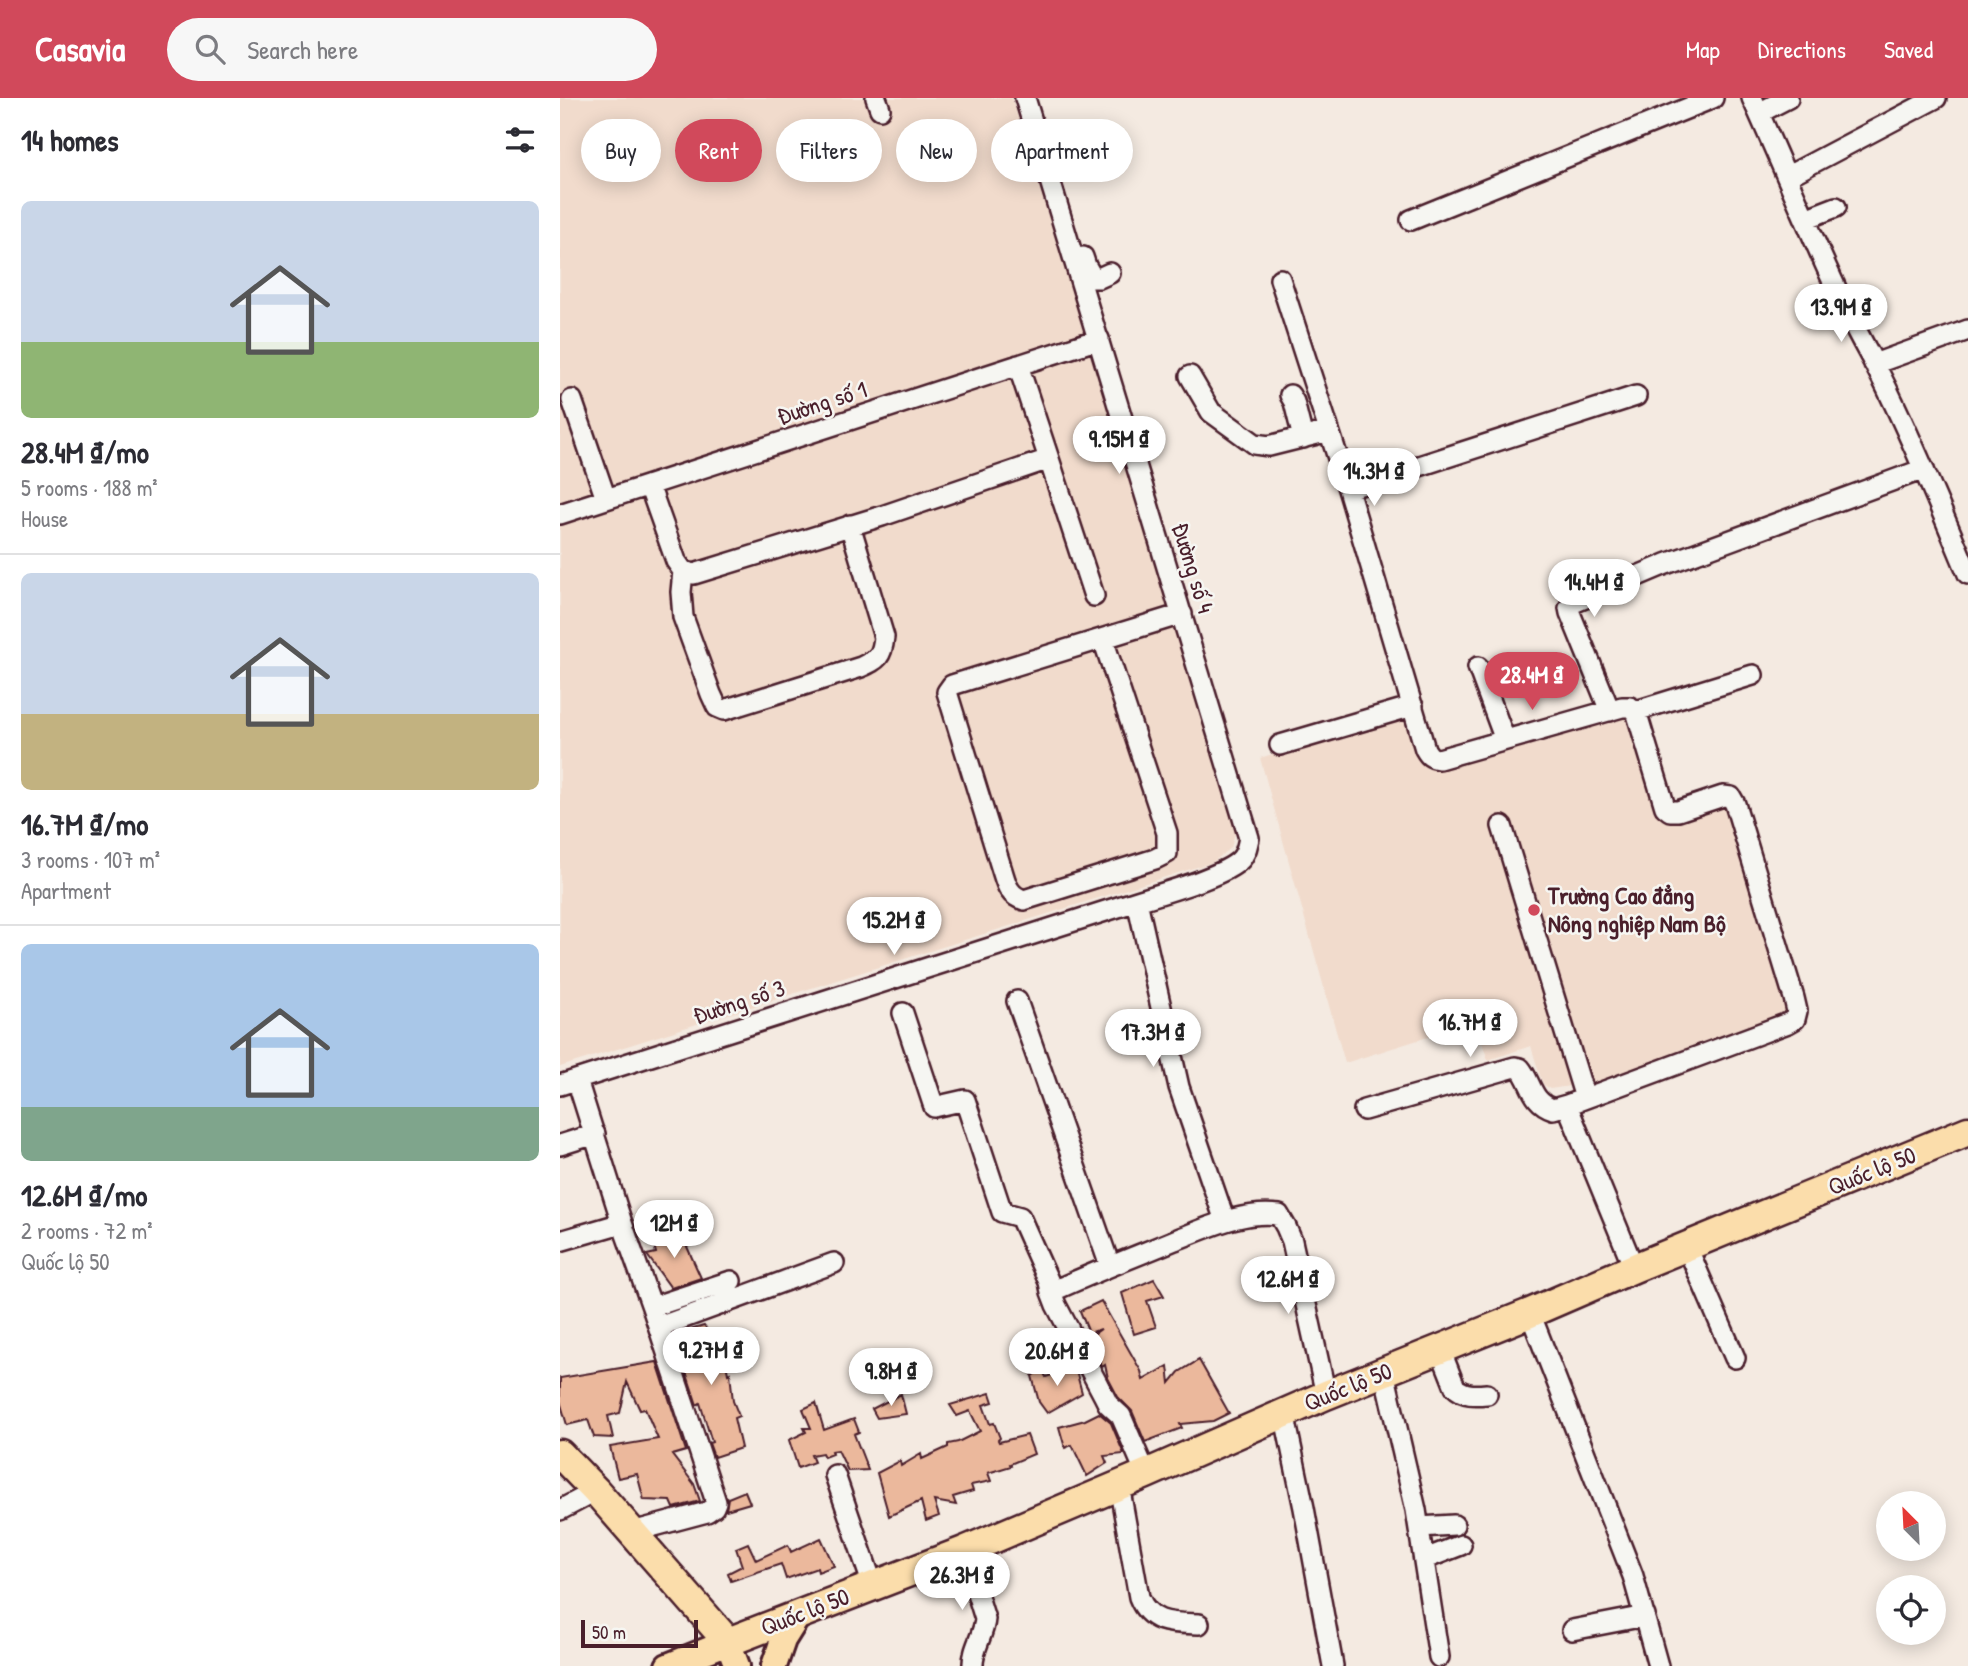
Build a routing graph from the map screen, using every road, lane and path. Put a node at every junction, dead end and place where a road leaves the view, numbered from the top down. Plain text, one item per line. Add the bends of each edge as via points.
1 (1025, 98) edge
2 (1036, 98) edge
3 (1713, 98) edge
4 (1936, 98) edge
5 (1782, 99) edge
6 (1756, 105) edge
7 (1042, 119) edge
8 (1795, 172) junction
9 (1061, 182) edge
10 (1412, 220) dead end
11 (1110, 273) dead end
12 (1280, 279) dead end
13 (1968, 330) edge
14 (1099, 339) junction
15 (1018, 365) junction
16 (1874, 365) junction
17 (1190, 376) dead end
18 (1290, 396) dead end
19 (1636, 396) dead end
20 (572, 400) dead end
21 (1329, 431) junction
22 (1303, 438) junction
23 (1049, 459) junction
24 (1924, 469) junction
25 (649, 485) junction
26 (1348, 489) junction
27 (606, 499) junction
28 (560, 514) edge
29 (850, 525) junction
30 (684, 570) junction
31 (1968, 575) edge
32 (1094, 596) dead end
33 (1182, 614) junction
34 (1103, 639) junction
35 (1478, 667) dead end
36 (1753, 675) dead end
37 (1413, 706) junction
38 (1610, 710) junction
39 (1636, 711) junction
40 (1505, 740) junction
41 (1280, 746) dead end
42 (1502, 825) dead end
43 (1246, 852) joint
44 (1137, 901) junction
45 (1017, 1001) dead end
46 (903, 1013) dead end
47 (568, 1082) edge
48 (1576, 1101) junction
49 (1364, 1110) dead end
50 (1968, 1131) edge
51 (595, 1134) junction
52 (560, 1145) edge
53 (1225, 1221) junction
54 (622, 1223) junction
55 (560, 1241) edge
56 (1687, 1247) junction
57 (834, 1263) dead end
58 (1110, 1266) junction
59 (1634, 1268) junction
60 (731, 1282) dead end
61 (1051, 1292) junction
62 (652, 1307) junction
63 (1530, 1313) junction
64 (659, 1327) junction
65 (1440, 1349) junction
66 (1735, 1358) dead end
67 (1384, 1372) junction
68 (1487, 1394) dead end
69 (1326, 1395) junction
70 (1284, 1413) junction
71 (560, 1454) edge
72 (1146, 1474) junction
73 (835, 1475) dead end
74 (1118, 1485) junction
75 (597, 1491) junction
76 (560, 1510) edge
77 (1454, 1525) dead end
78 (1419, 1527) junction
79 (632, 1532) junction
80 (1461, 1545) dead end
81 (964, 1551) junction
82 (1424, 1559) junction
83 (873, 1586) junction
84 (798, 1616) junction
85 (1645, 1616) junction
86 (1199, 1624) dead end
87 (1572, 1630) dead end
88 (732, 1654) edge
89 (1439, 1657) dead end
90 (668, 1666) edge
91 (774, 1666) edge
92 (973, 1666) edge
93 (1333, 1666) edge
94 (1658, 1666) edge

1 - 14 street, Đường số 4
2 - 7 street
3 - 10 street
4 - 8 street
5 - 6 street
6 - 8 street
8 - 16 street via 1820,214 1844,306
9 - 11 street via 1086,266 1093,278
12 - 21 street
13 - 16 street
14 - 15 street, Đường số 1
14 - 33 street, Đường số 4
15 - 23 street
15 - 25 street, Đường số 1
16 - 24 street
17 - 22 street via 1211,412 1255,444 1263,447
18 - 22 street
19 - 26 street
20 - 27 street
21 - 22 street
21 - 26 street
23 - 29 street
23 - 32 street
24 - 31 street
24 - 38 street via 1571,604 1570,613
25 - 27 street, Đường số 1
25 - 30 street via 676,561
26 - 37 street
27 - 28 street, Đường số 1
29 - 30 street via 694,574
29 - 30 street via 884,637 877,660 724,709 717,707 711,694 683,617
33 - 34 street
33 - 43 street, Đường số 4 via 1249,838
34 - 34 street via 1167,833 1167,853 1024,900 1009,891 947,692 952,685
35 - 40 street
36 - 39 street
37 - 40 street via 1432,758
37 - 41 street
38 - 39 street via 1630,707
38 - 40 street
39 - 48 street via 1665,807 1678,811 1723,796 1731,797 1735,804 1797,1011 1788,1023
42 - 48 street
43 - 44 street, Đường số 3 via 1225,871
44 - 47 street, Đường số 3
44 - 53 street via 1176,1076
45 - 58 street
46 - 61 street via 934,1107 965,1100 1002,1212 1020,1217
47 - 51 street
48 - 49 street via 1547,1107 1531,1090 1524,1072 1515,1067
48 - 59 street
50 - 56 highway, Quốc lộ 50
51 - 52 street
51 - 54 street
53 - 58 street
53 - 69 street via 1271,1214 1282,1219 1292,1241
54 - 55 street
54 - 62 street
56 - 59 highway, Quốc lộ 50
56 - 66 street
57 - 64 street
58 - 61 street
59 - 63 highway, Quốc lộ 50
60 - 62 street
61 - 72 street via 1108,1404 1121,1416
62 - 64 street
63 - 65 highway, Quốc lộ 50
63 - 85 street
64 - 79 street via 716,1502 708,1512
65 - 67 highway, Quốc lộ 50
65 - 68 street via 1455,1387
67 - 69 highway, Quốc lộ 50
67 - 78 street
69 - 70 highway, Quốc lộ 50
70 - 72 highway, Quốc lộ 50
70 - 93 street
71 - 75 highway
72 - 74 highway, Quốc lộ 50
73 - 83 street
74 - 81 highway, Quốc lộ 50
74 - 86 street via 1143,1608 1160,1620
75 - 76 street
75 - 79 highway
77 - 78 street
78 - 82 street
79 - 88 highway
80 - 82 street
81 - 83 highway, Quốc lộ 50
81 - 92 street via 985,1619
82 - 89 street
83 - 84 highway, Quốc lộ 50
84 - 88 highway, Quốc lộ 50
84 - 91 main road
85 - 87 street
85 - 94 street
88 - 90 main road

